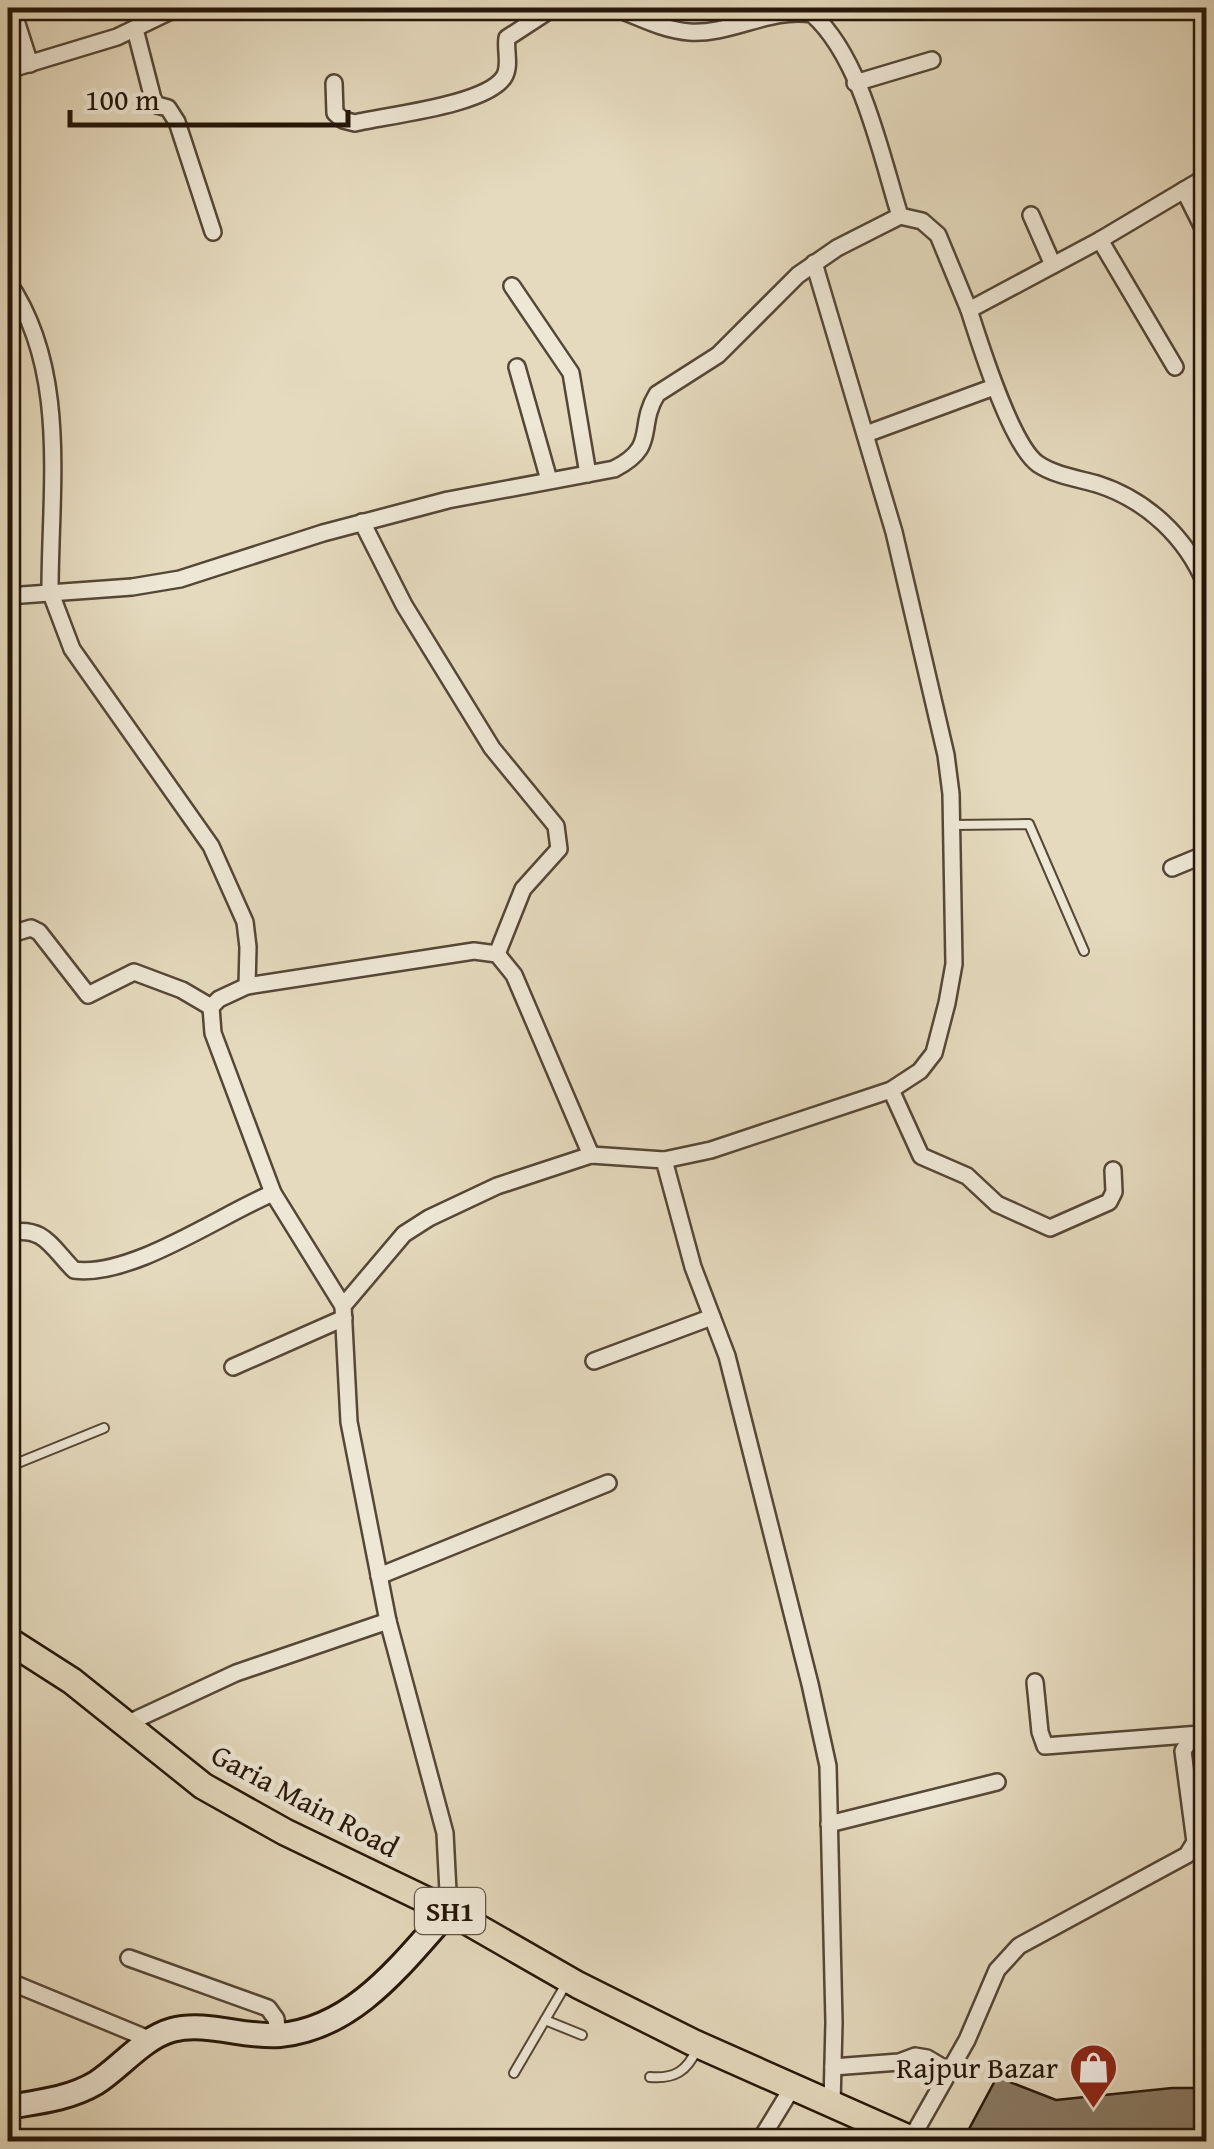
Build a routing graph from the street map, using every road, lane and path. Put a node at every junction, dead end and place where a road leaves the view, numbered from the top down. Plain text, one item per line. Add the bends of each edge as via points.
1 (12, 8) edge
2 (177, 8) edge
3 (552, 8) edge
4 (615, 8) edge
5 (803, 10) edge
6 (155, 13) edge
7 (135, 29) junction
8 (932, 60) dead end
9 (30, 64) junction
10 (8, 70) edge
11 (334, 83) dead end
12 (855, 83) junction
13 (1206, 176) edge
14 (1184, 190) junction
15 (900, 216) junction
16 (1031, 216) dead end
17 (213, 232) dead end
18 (1206, 234) edge
19 (1100, 240) junction
20 (814, 262) junction
21 (1053, 265) junction
22 (8, 282) edge
23 (512, 286) dead end
24 (969, 310) junction
25 (518, 367) dead end
26 (1175, 367) dead end
27 (994, 386) junction
28 (866, 434) junction
29 (588, 474) junction
30 (549, 480) junction
31 (362, 522) junction
32 (1206, 585) edge
33 (50, 590) junction
34 (8, 596) edge
35 (952, 825) junction
36 (1206, 854) edge
37 (1172, 868) dead end
38 (8, 935) edge
39 (1084, 952) dead end
40 (498, 954) junction
41 (247, 986) junction
42 (211, 1008) junction
43 (891, 1090) junction
44 (591, 1155) junction
45 (664, 1160) junction
46 (1114, 1170) dead end
47 (273, 1194) junction
48 (8, 1233) edge
49 (344, 1312) junction
50 (712, 1318) junction
51 (594, 1360) dead end
52 (233, 1367) dead end
53 (104, 1428) dead end
54 (8, 1467) edge
55 (608, 1483) dead end
56 (379, 1576) junction
57 (388, 1621) junction
58 (8, 1640) edge
59 (1036, 1682) dead end
60 (124, 1725) junction
61 (1203, 1732) edge
62 (997, 1782) dead end
63 (830, 1824) junction
64 (450, 1911) junction
65 (129, 1958) dead end
66 (568, 1980) junction
67 (8, 1981) edge
68 (545, 2020) junction
69 (278, 2035) junction
70 (582, 2035) dead end
71 (151, 2040) junction
72 (700, 2045) junction
73 (833, 2066) junction
74 (950, 2071) junction
75 (514, 2073) dead end
76 (650, 2077) dead end
77 (792, 2088) junction
78 (832, 2104) junction
79 (8, 2107) edge
80 (914, 2140) edge
81 (759, 2142) edge

1 - 9 street
2 - 6 street
3 - 11 street via 506,38 508,69 482,94 354,123 335,113
4 - 5 street via 691,32
5 - 12 street via 828,30
6 - 7 street
7 - 9 street
7 - 17 street via 154,98 177,122
8 - 12 street
9 - 10 street
12 - 15 street
13 - 14 street
14 - 18 street
14 - 19 street
15 - 20 street
15 - 24 street via 922,221 938,235
16 - 21 street
19 - 21 street
19 - 26 street
20 - 28 street
20 - 29 street via 736,341 658,394 644,444 631,460
21 - 24 street
22 - 33 street via 42,349 51,406
23 - 29 street via 571,373
24 - 27 street
25 - 30 street
27 - 28 street
27 - 32 street via 1038,464 1118,491 1152,512 1178,537
28 - 35 street via 946,755
29 - 30 street
30 - 31 street
31 - 33 street via 180,579
31 - 40 street via 492,748 560,837 559,848 523,889
33 - 34 street
33 - 41 street via 72,650 211,846 245,922
35 - 39 lane via 1030,824
35 - 43 street via 954,964 947,1003 934,1052
36 - 37 street
38 - 42 street via 38,932 88,994 134,972
40 - 41 street via 474,951
40 - 44 street via 514,975
41 - 42 street
42 - 47 street via 212,1032
43 - 45 street
43 - 46 street via 921,1156 967,1176 997,1204 1042,1227 1108,1202
44 - 45 street
44 - 49 street via 428,1218 404,1234
45 - 50 street
47 - 48 street via 166,1246 86,1272 74,1270 32,1230
47 - 49 street
49 - 52 street
49 - 56 street via 350,1422
50 - 51 street
50 - 63 street via 817,1711
53 - 54 lane
55 - 56 street
56 - 57 street
57 - 60 street via 236,1673
57 - 64 street via 445,1833
58 - 60 main road, Garia Main Road / SH1
59 - 61 street via 1045,1746
60 - 64 main road, Garia Main Road / SH1 via 203,1786
61 - 74 street via 1183,1751 1192,1849 1019,1946 997,1970
62 - 63 street
63 - 73 street
64 - 66 main road, Garia Main Road / SH1
64 - 69 main road via 370,1996 330,2023
65 - 69 street via 268,2008
66 - 68 lane
66 - 72 main road, Garia Main Road / SH1
67 - 71 street
68 - 70 lane
68 - 75 lane
69 - 71 main road via 188,2028
71 - 79 main road via 81,2091
72 - 76 lane via 678,2075
72 - 77 main road, Garia Main Road / SH1
73 - 74 street via 916,2056
73 - 78 street
74 - 80 street
77 - 78 main road, Garia Main Road / SH1
77 - 81 street
78 - 80 main road, Garia Main Road / SH1

